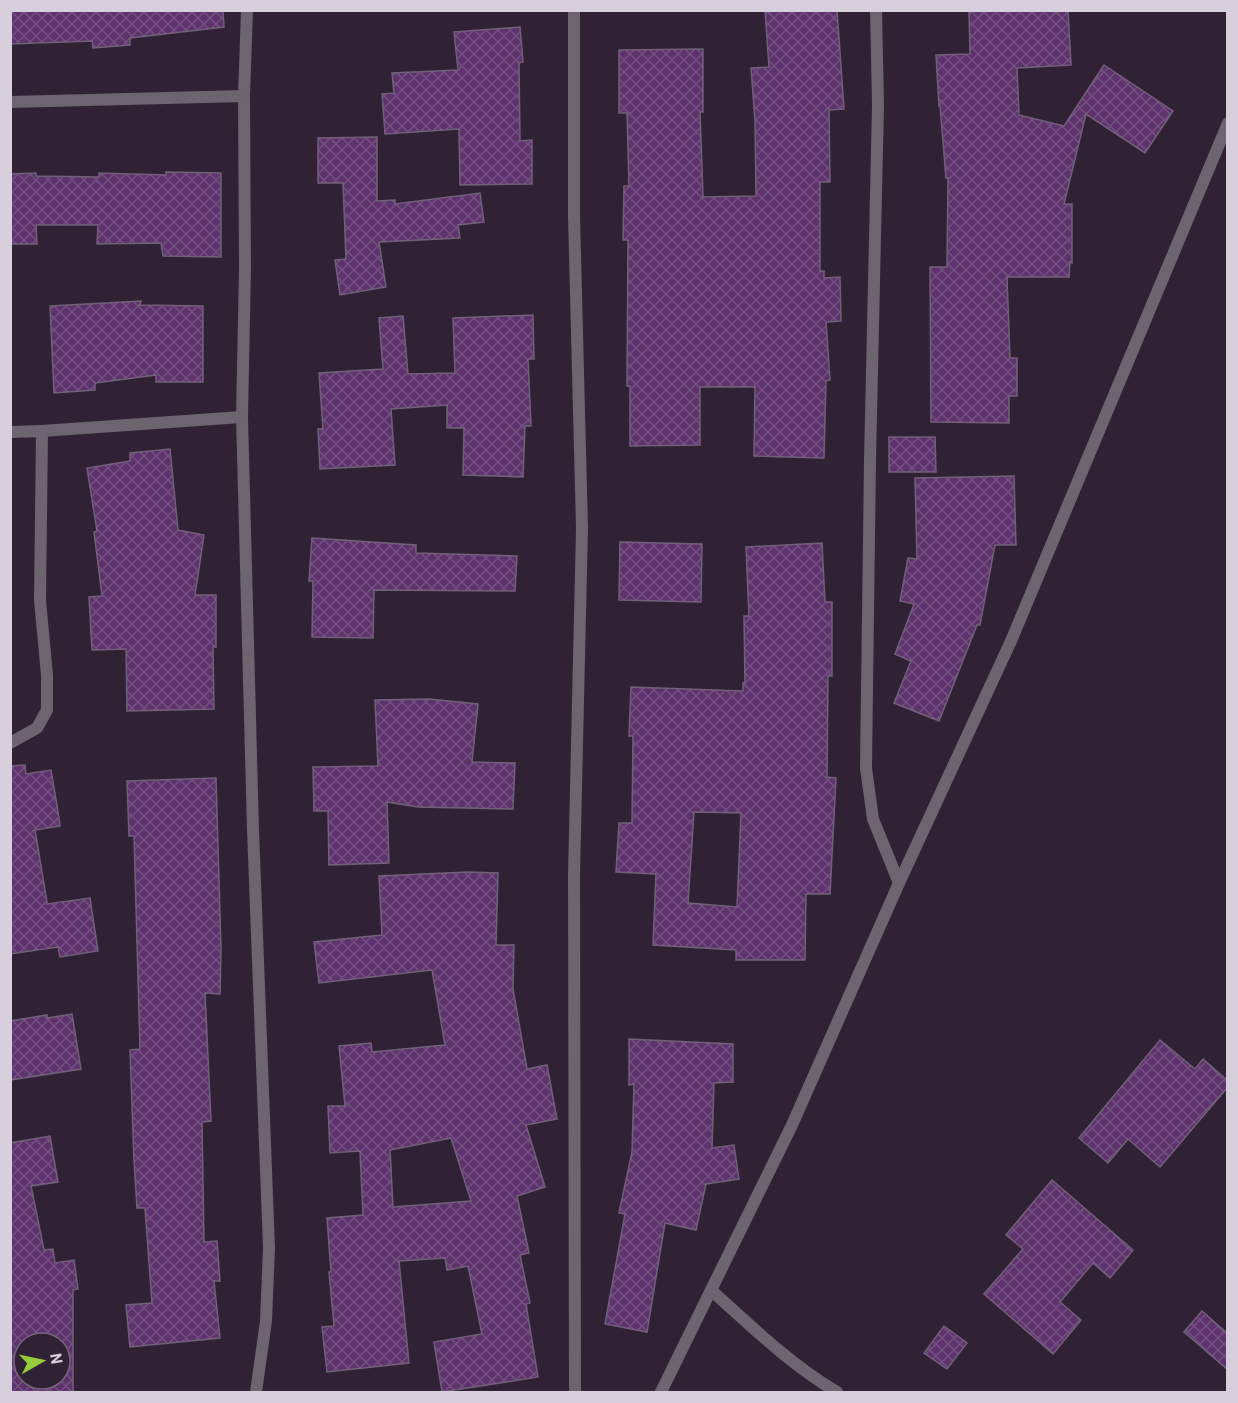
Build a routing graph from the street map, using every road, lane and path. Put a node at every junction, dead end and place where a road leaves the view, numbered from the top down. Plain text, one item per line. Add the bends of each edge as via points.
1 (247, 10) edge
2 (574, 10) edge
3 (876, 10) edge
4 (244, 96) junction
5 (10, 102) edge
6 (1227, 123) edge
7 (242, 417) junction
8 (42, 431) junction
9 (10, 432) edge
10 (10, 743) edge
11 (899, 883) junction
12 (711, 1290) junction
13 (255, 1392) edge
14 (575, 1392) edge
15 (661, 1392) edge
16 (837, 1392) edge

1 - 4 street
2 - 14 street via 574,216 582,528 574,875
3 - 11 street via 878,105 866,768 873,819
4 - 5 street
4 - 7 street
6 - 11 street via 1011,641
7 - 8 street
7 - 13 street via 269,1248 266,1321
8 - 9 street
8 - 10 street via 40,600 47,710 37,728
11 - 12 street via 792,1125
12 - 15 street
12 - 16 street via 784,1356

